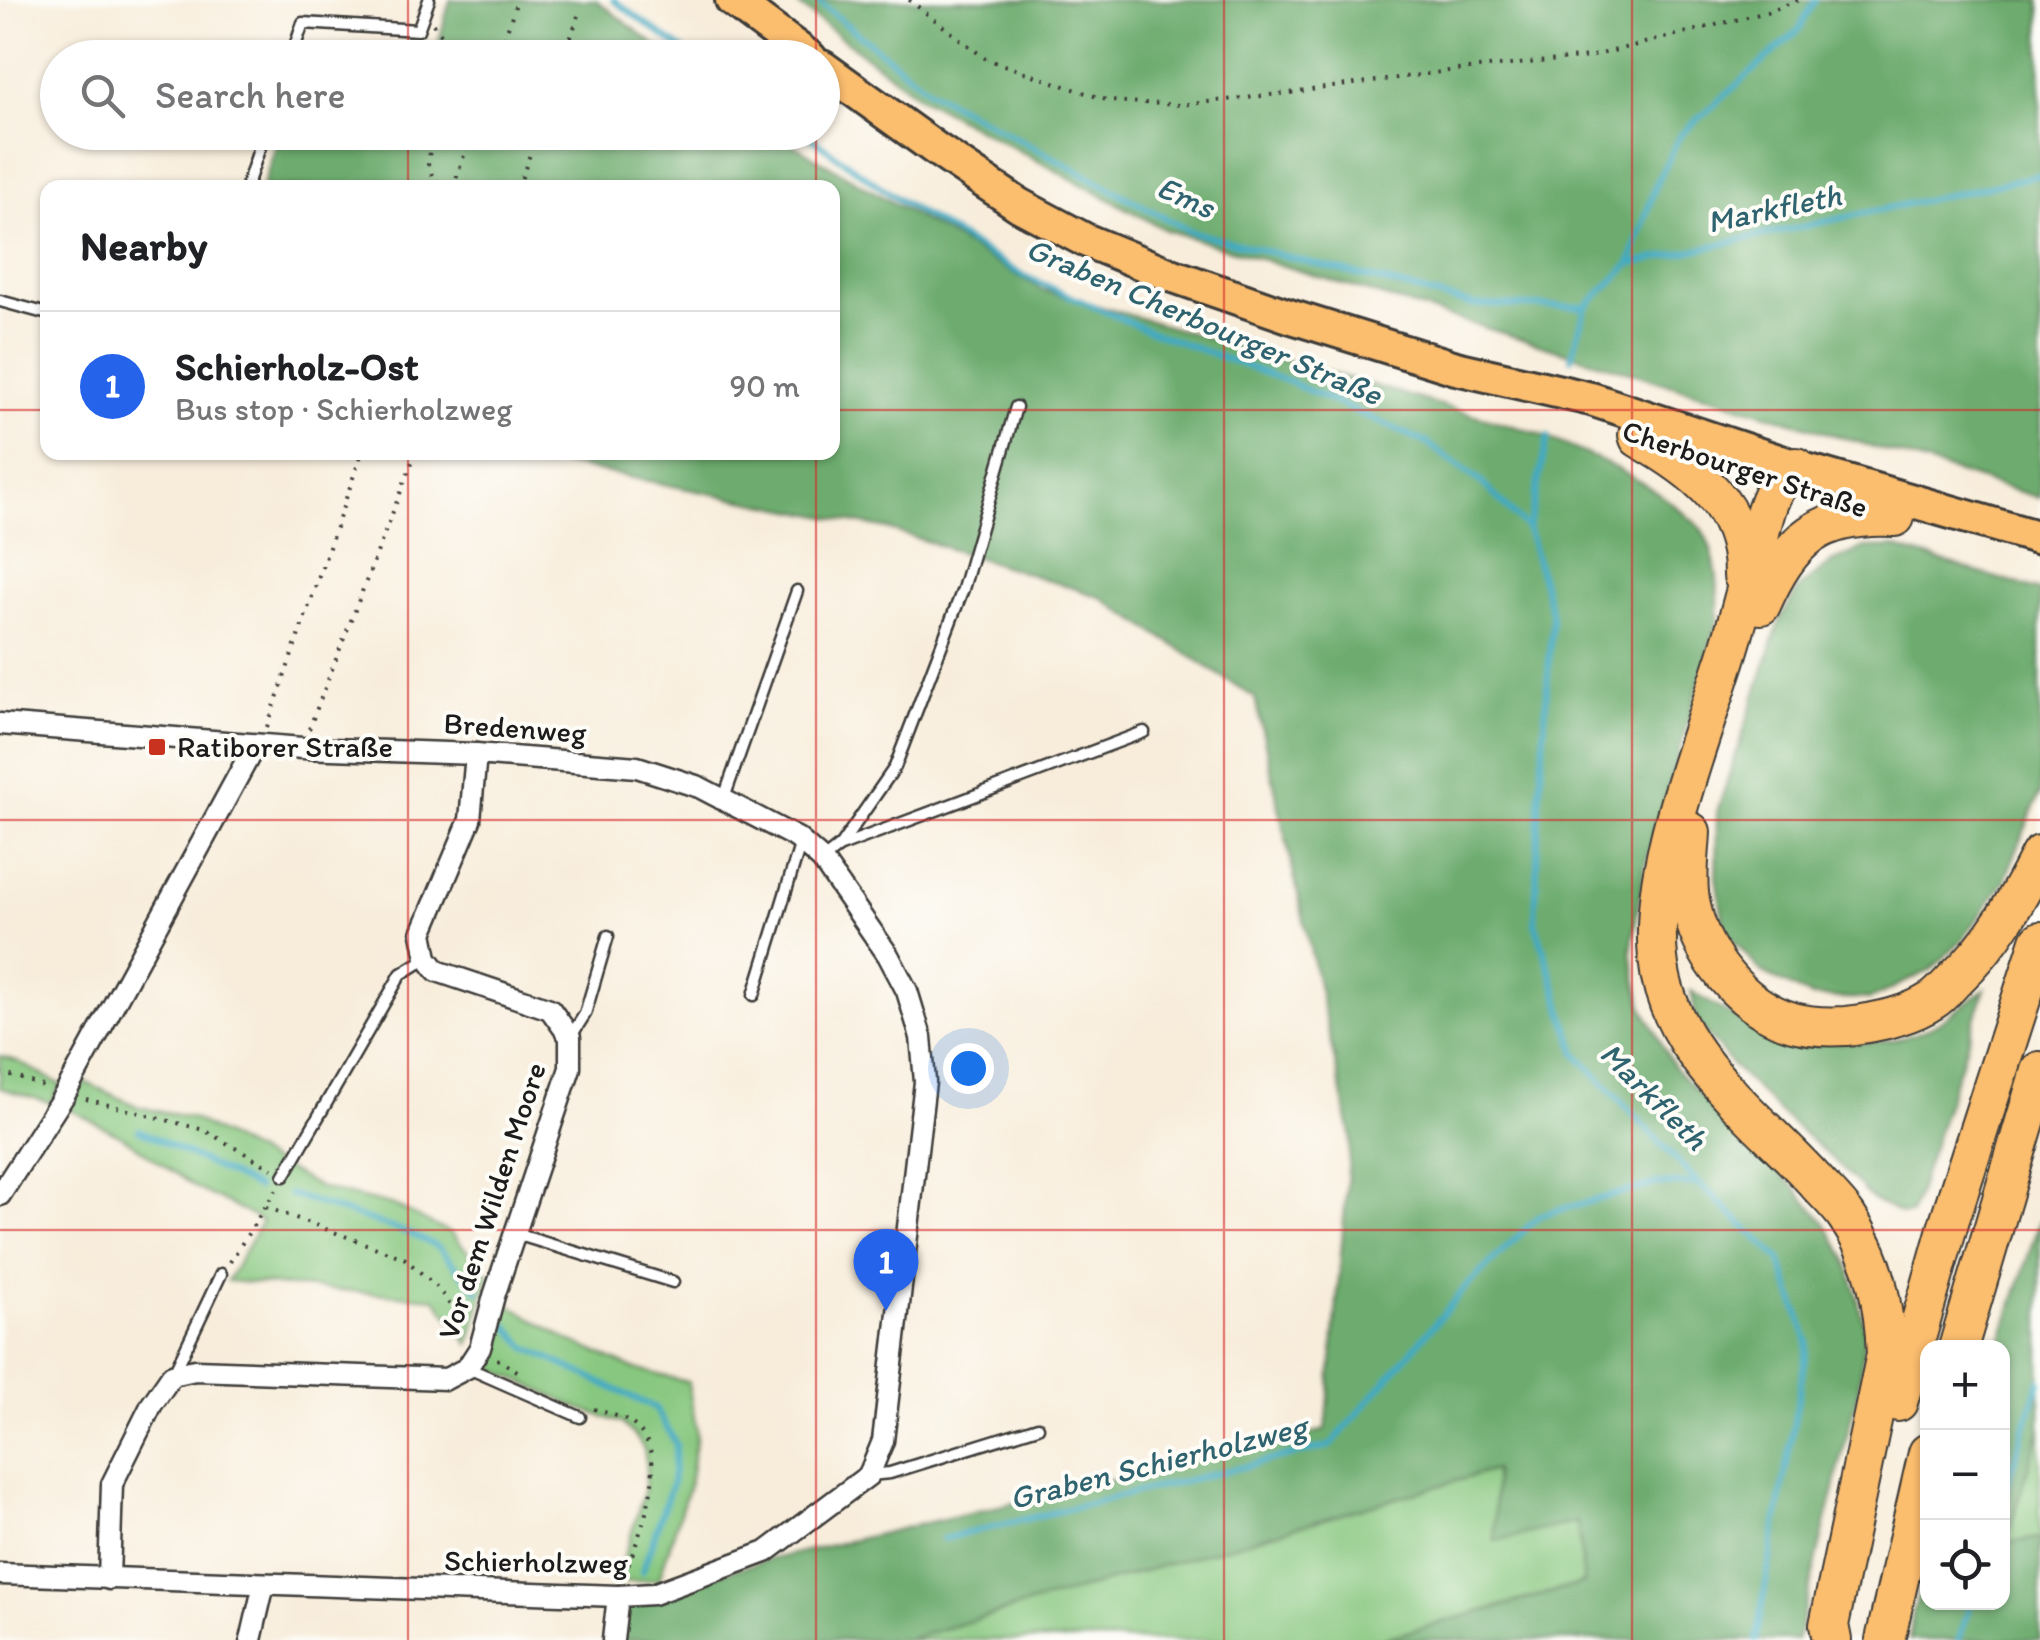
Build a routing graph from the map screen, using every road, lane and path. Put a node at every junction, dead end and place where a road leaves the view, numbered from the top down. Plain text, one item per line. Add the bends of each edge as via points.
1 (429, 0) edge
2 (518, 0) edge
3 (909, 0) edge
4 (1799, 0) edge
5 (740, 5) edge
6 (580, 10) dead end
7 (424, 13) junction
8 (296, 40) edge
9 (445, 40) edge
10 (504, 40) edge
11 (570, 40) edge
12 (786, 40) edge
13 (840, 80) edge
14 (259, 150) edge
15 (430, 150) edge
16 (466, 150) edge
17 (532, 150) edge
18 (249, 180) edge
19 (434, 180) edge
20 (456, 180) edge
21 (521, 180) edge
22 (0, 301) edge
23 (40, 312) edge
24 (1472, 374) junction
25 (1016, 407) dead end
26 (1638, 435) junction
27 (359, 460) edge
28 (413, 460) edge
29 (1791, 480) junction
30 (1894, 517) junction
31 (2040, 524) edge
32 (2040, 541) edge
33 (797, 592) dead end
34 (1761, 605) junction
35 (1735, 633) junction
36 (0, 724) edge
37 (1144, 732) dead end
38 (255, 744) junction
39 (302, 748) junction
40 (476, 754) junction
41 (724, 798) junction
42 (802, 842) junction
43 (840, 846) junction
44 (2040, 854) edge
45 (822, 860) junction
46 (608, 936) dead end
47 (2040, 941) edge
48 (427, 958) junction
49 (754, 994) dead end
50 (570, 1037) junction
51 (2040, 1071) edge
52 (0, 1074) edge
53 (65, 1094) junction
54 (284, 1176) junction
55 (0, 1195) edge
56 (515, 1233) junction
57 (222, 1274) joint
58 (673, 1282) dead end
59 (1960, 1340) edge
60 (467, 1368) junction
61 (172, 1376) junction
62 (580, 1418) dead end
63 (1038, 1427) dead end
64 (870, 1475) junction
65 (1920, 1487) edge
66 (0, 1574) edge
67 (109, 1579) junction
68 (264, 1584) junction
69 (618, 1596) junction
70 (251, 1640) edge
71 (614, 1640) edge
72 (1832, 1640) edge
73 (1840, 1640) edge
74 (1884, 1640) edge

1 - 7 lane
2 - 10 path
3 - 4 path via 986,60 1109,101 1180,105 1589,58
5 - 12 main road
6 - 11 path
7 - 8 lane via 418,30 302,23
7 - 9 path
13 - 24 main road, Cherbourger Straße via 1019,205 1085,240 1202,286
14 - 18 lane
15 - 19 path
16 - 20 path
17 - 21 path
22 - 23 lane
24 - 26 main road, Cherbourger Straße
24 - 29 main road, Cherbourger Straße via 1591,399
24 - 31 main road, Cherbourger Straße via 1596,389
25 - 43 lane via 962,590 895,767
26 - 29 main road, Cherbourger Straße
26 - 35 highway via 1700,479 1731,520 1743,561
27 - 38 path via 266,731
28 - 39 path
29 - 30 main road, Cherbourger Straße
29 - 32 main road, Cherbourger Straße
29 - 34 highway via 1795,510
29 - 35 highway via 1766,512
30 - 32 main road, Cherbourger Straße via 1956,534
30 - 34 highway via 1847,519 1809,534 1774,574
33 - 41 lane
34 - 44 highway via 1692,824 1689,874 1697,925 1722,974 1740,992 1791,1022 1823,1028 1880,1023 1932,1001 1980,956
35 - 72 highway via 1658,895 1658,962 1692,1050 1846,1216 1876,1280 1886,1354 1829,1625
36 - 38 street, Bredenweg
37 - 43 lane
38 - 39 street, Bredenweg
38 - 53 street
39 - 40 street, Bredenweg
40 - 41 street, Bredenweg via 637,767
40 - 48 street via 470,820 422,933
41 - 42 street, Bredenweg
42 - 45 street, Bredenweg
42 - 49 lane
43 - 45 lane
45 - 64 street via 907,991 921,1036 925,1082 884,1440
46 - 50 lane via 585,1014
47 - 73 highway via 1944,1240
48 - 50 street, Vor dem Wilden Moore via 437,971 550,1010
48 - 54 lane via 401,974
50 - 56 street, Vor dem Wilden Moore via 570,1068
51 - 59 highway
52 - 53 path
53 - 54 path via 204,1130
53 - 55 street
54 - 57 path
56 - 58 lane
56 - 60 street, Vor dem Wilden Moore via 480,1348
57 - 61 lane
60 - 61 street, Vor dem Wilden Moore via 446,1379 195,1370
60 - 62 lane
61 - 67 street via 112,1484
63 - 64 lane
64 - 69 street, Schierholzweg via 766,1552 653,1594
65 - 74 highway
66 - 67 street, Schierholzweg
67 - 68 street, Schierholzweg
68 - 69 street, Schierholzweg
68 - 70 street
69 - 71 street

